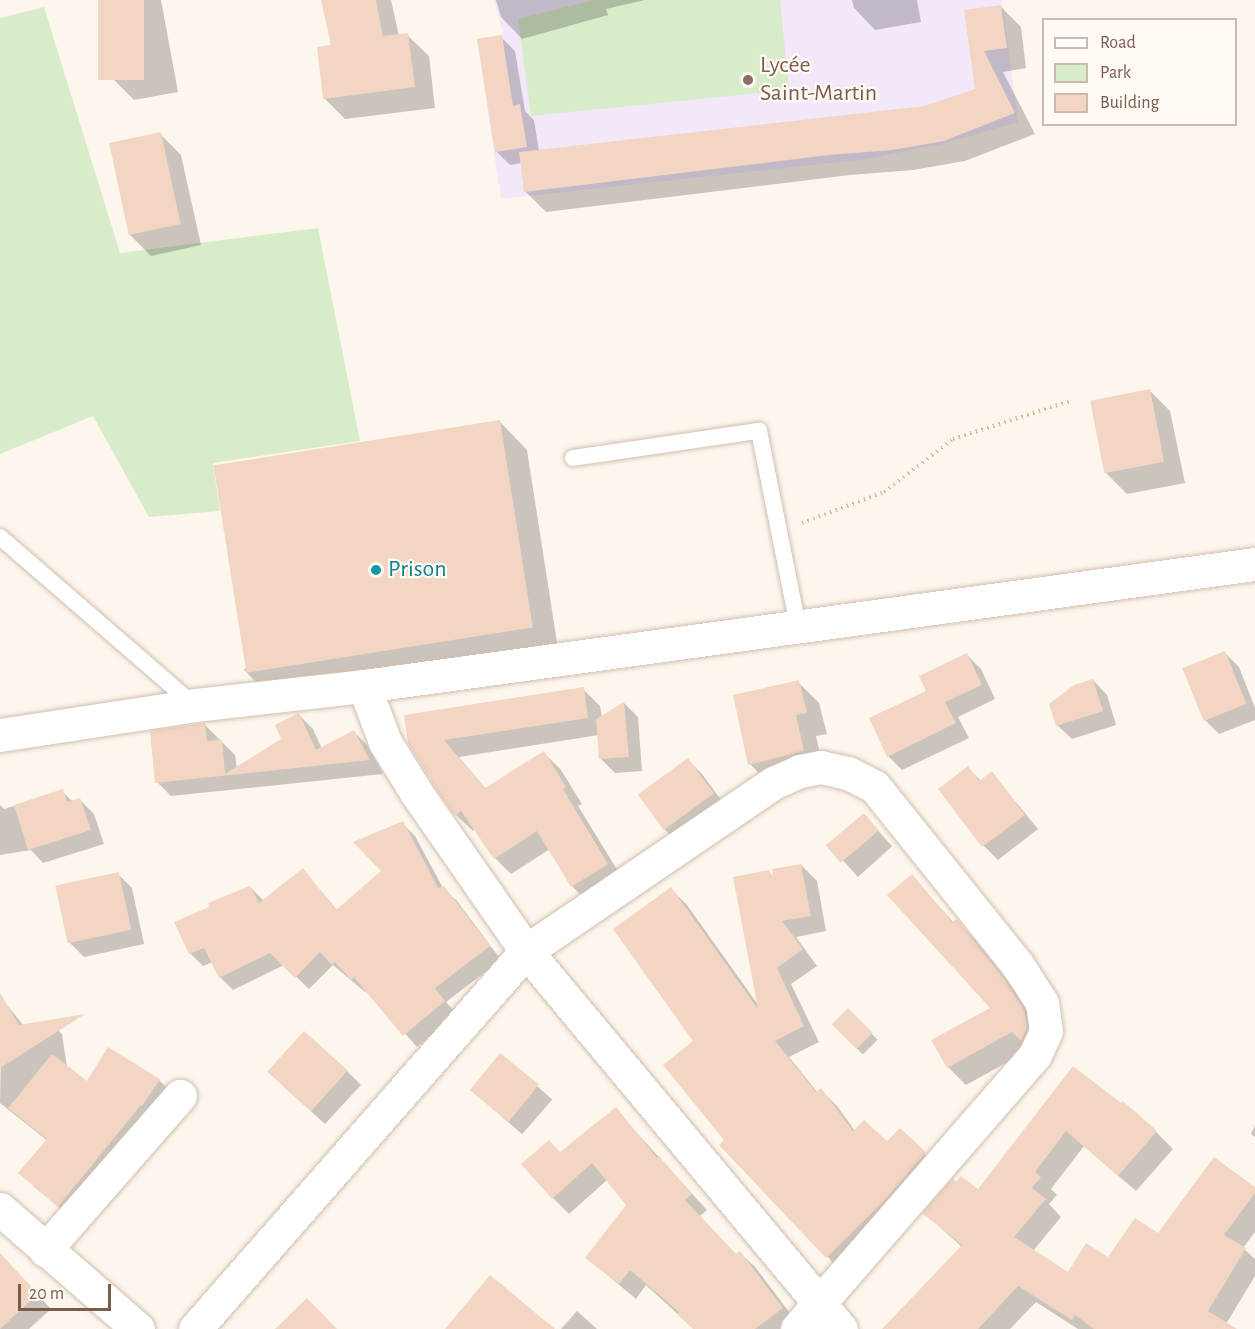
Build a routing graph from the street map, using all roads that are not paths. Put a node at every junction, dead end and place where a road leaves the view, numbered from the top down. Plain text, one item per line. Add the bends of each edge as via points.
1 (573, 458) dead end
2 (0, 537) edge
3 (1255, 564) edge
4 (798, 627) junction
5 (364, 686) junction
6 (195, 705) junction
7 (0, 735) edge
8 (526, 951) junction
9 (180, 1096) dead end
10 (0, 1209) edge
11 (45, 1250) junction
12 (818, 1304) junction
13 (138, 1329) edge
14 (195, 1329) edge
15 (797, 1329) edge
16 (841, 1329) edge

1 - 4 lane via 759,431
2 - 6 lane
3 - 4 street
4 - 5 street
5 - 6 street
5 - 8 street via 390,751
6 - 7 street
8 - 12 street
8 - 12 street via 773,783 820,767 848,773 875,787 1017,964 1042,1003 1046,1031 1035,1055
8 - 14 street
9 - 11 street
10 - 11 street
11 - 13 street
12 - 15 street
12 - 16 street

